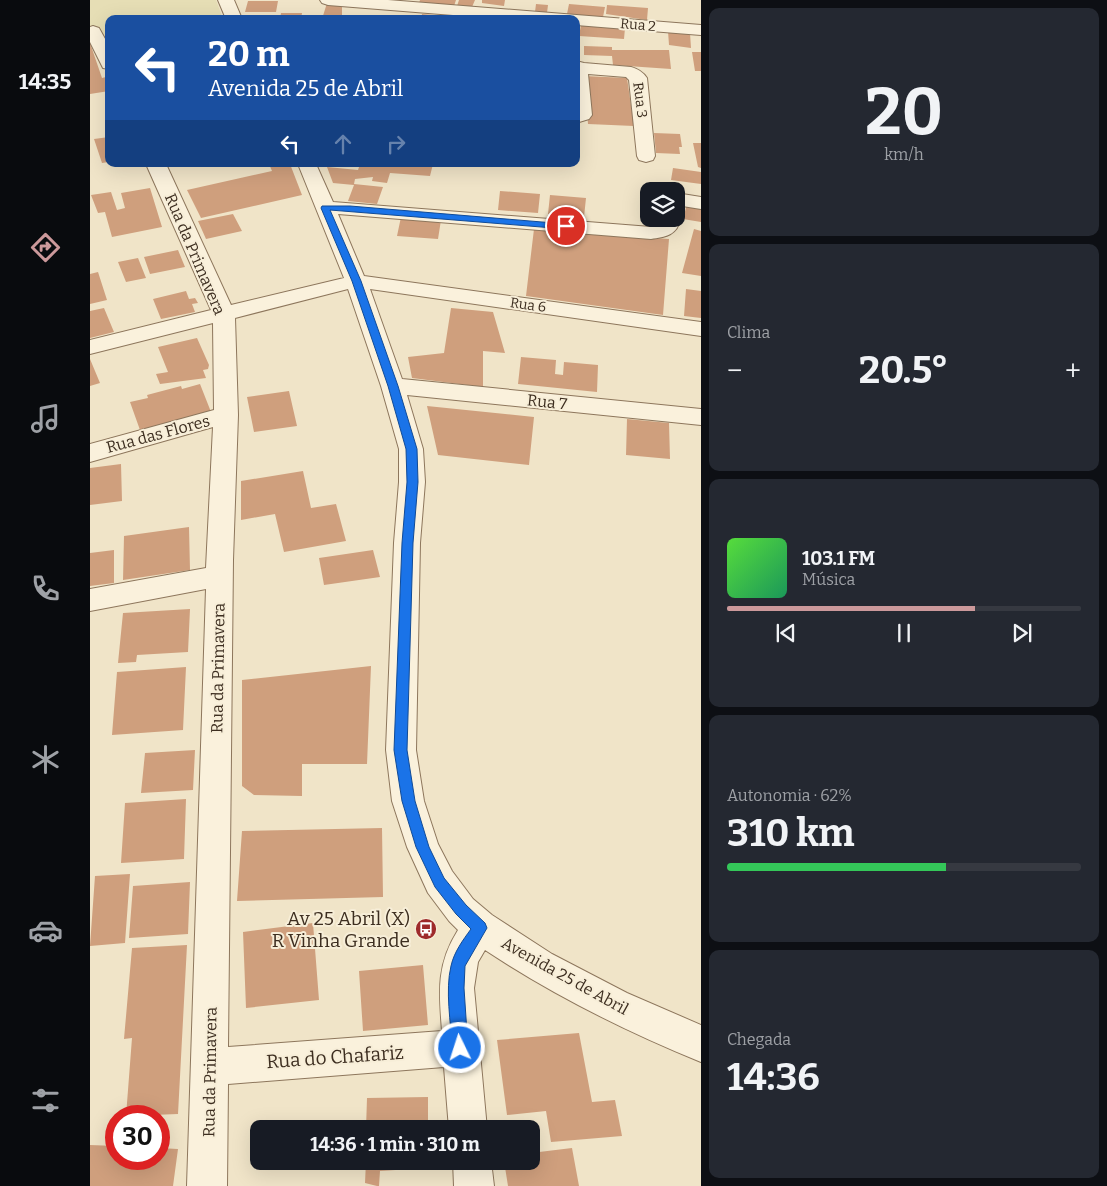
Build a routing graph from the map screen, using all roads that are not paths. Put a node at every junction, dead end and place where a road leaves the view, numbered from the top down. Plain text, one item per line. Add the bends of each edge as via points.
1 (226, 0) edge
2 (325, 5) edge
3 (232, 15) edge
4 (498, 15) edge
5 (580, 20) edge
6 (701, 30) edge
7 (93, 32) dead end
8 (105, 56) edge
9 (580, 67) edge
10 (580, 91) edge
11 (580, 116) edge
12 (646, 156) dead end
13 (157, 167) edge
14 (308, 167) edge
15 (685, 200) edge
16 (701, 202) edge
17 (325, 208) junction
18 (667, 227) edge
19 (356, 281) junction
20 (224, 315) junction
21 (701, 329) edge
22 (90, 347) edge
23 (393, 386) junction
24 (226, 415) junction
25 (701, 417) edge
26 (90, 452) edge
27 (220, 576) junction
28 (90, 600) edge
29 (480, 928) junction
30 (701, 1044) edge
31 (460, 1048) junction
32 (210, 1067) junction
33 (467, 1120) edge
34 (473, 1170) edge
35 (207, 1186) edge
36 (474, 1186) edge

1 - 3 street
2 - 4 street
5 - 6 street, Rua 2
7 - 8 street
9 - 12 street, Rua 3 via 636,75
10 - 11 street via 583,115
13 - 20 street, Rua da Primavera
14 - 17 street, Avenida 25 de Abril
15 - 16 street
17 - 18 street via 651,233
17 - 19 street, Avenida 25 de Abril
19 - 20 street
19 - 21 street, Rua 6
19 - 23 street, Avenida 25 de Abril
20 - 22 street
20 - 24 street, Rua da Primavera
23 - 25 street, Rua 7
23 - 29 street, Avenida 25 de Abril via 412,449 401,750 407,792 423,847 440,882 461,910
24 - 26 street, Rua das Flores
24 - 27 street, Rua da Primavera
27 - 28 street
27 - 32 street, Rua da Primavera
29 - 30 street, Avenida 25 de Abril via 540,966 614,1006
29 - 31 street via 458,966 456,988
31 - 32 street, Rua do Chafariz
31 - 33 street
32 - 35 street, Rua da Primavera
34 - 36 street

